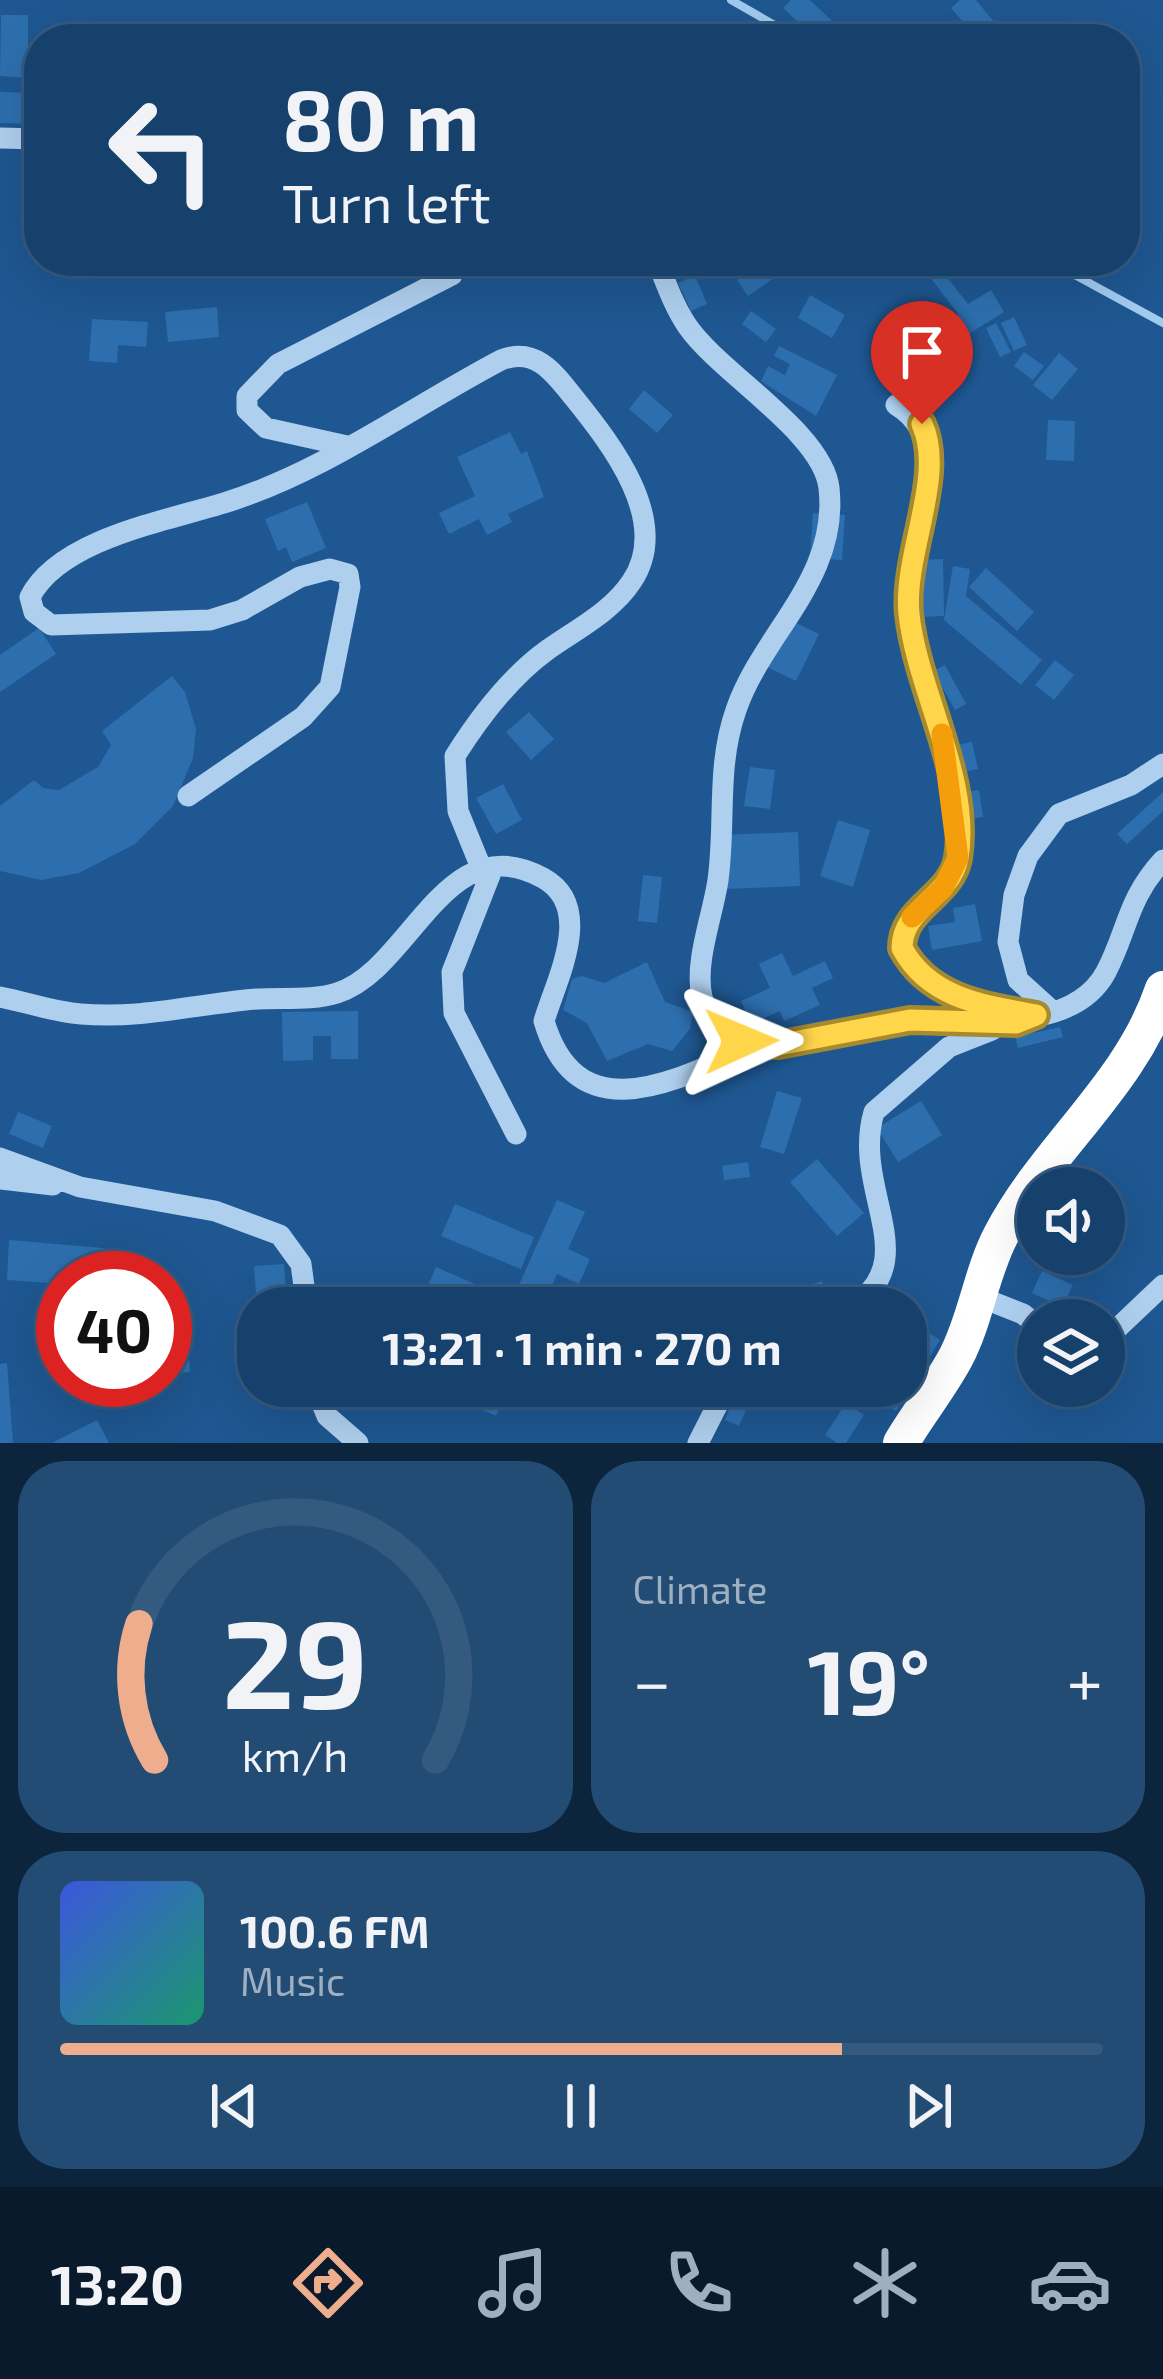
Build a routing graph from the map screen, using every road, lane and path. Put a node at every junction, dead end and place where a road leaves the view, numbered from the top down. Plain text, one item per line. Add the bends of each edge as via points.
1 (450, 276) edge
2 (663, 276) edge
3 (896, 405) dead end
4 (347, 446) junction
5 (1163, 764) edge
6 (188, 796) dead end
7 (1163, 860) edge
8 (487, 870) junction
9 (1163, 989) edge
10 (0, 997) edge
11 (1034, 1016) junction
12 (754, 1046) junction
13 (516, 1134) dead end
14 (0, 1157) edge
15 (0, 1179) edge
16 (80, 1186) junction
17 (1163, 1285) edge
18 (304, 1287) edge
19 (873, 1287) edge
20 (980, 1297) junction
21 (1017, 1316) edge
22 (1125, 1321) edge
23 (323, 1407) edge
24 (716, 1407) edge
25 (358, 1443) edge
26 (698, 1443) edge
27 (901, 1443) edge

1 - 4 street via 278,364 248,396 247,410 266,428
2 - 12 street via 687,326 805,443 829,481 822,554 738,704 719,781 719,875 700,991 725,1032
3 - 11 street via 927,435 909,618 947,751 958,836 952,874 913,916 902,948 962,1002
4 - 6 street via 246,495 123,530 38,582 30,597 51,625 210,620 300,578 330,569 348,574 330,687 303,717
4 - 8 street via 515,354 551,369 627,472 645,540 632,582 504,691 455,756 458,811
5 - 11 street via 1059,814 1028,856 1008,941
7 - 11 street via 1143,882 1105,973 1090,990
8 - 10 street via 446,889 358,983 328,996 135,1015 79,1014
8 - 12 street via 539,875 559,889 569,943 544,1021 580,1080 629,1090
8 - 13 street via 452,972 454,1012
9 - 20 highway via 1120,1077 999,1238
11 - 12 street via 880,1022
11 - 19 street via 949,1047 874,1112 868,1171 889,1247
14 - 16 street
15 - 16 street
16 - 18 street via 214,1211 280,1235 301,1264
17 - 22 street
20 - 21 street
20 - 27 highway via 956,1355
23 - 25 street
24 - 26 street

